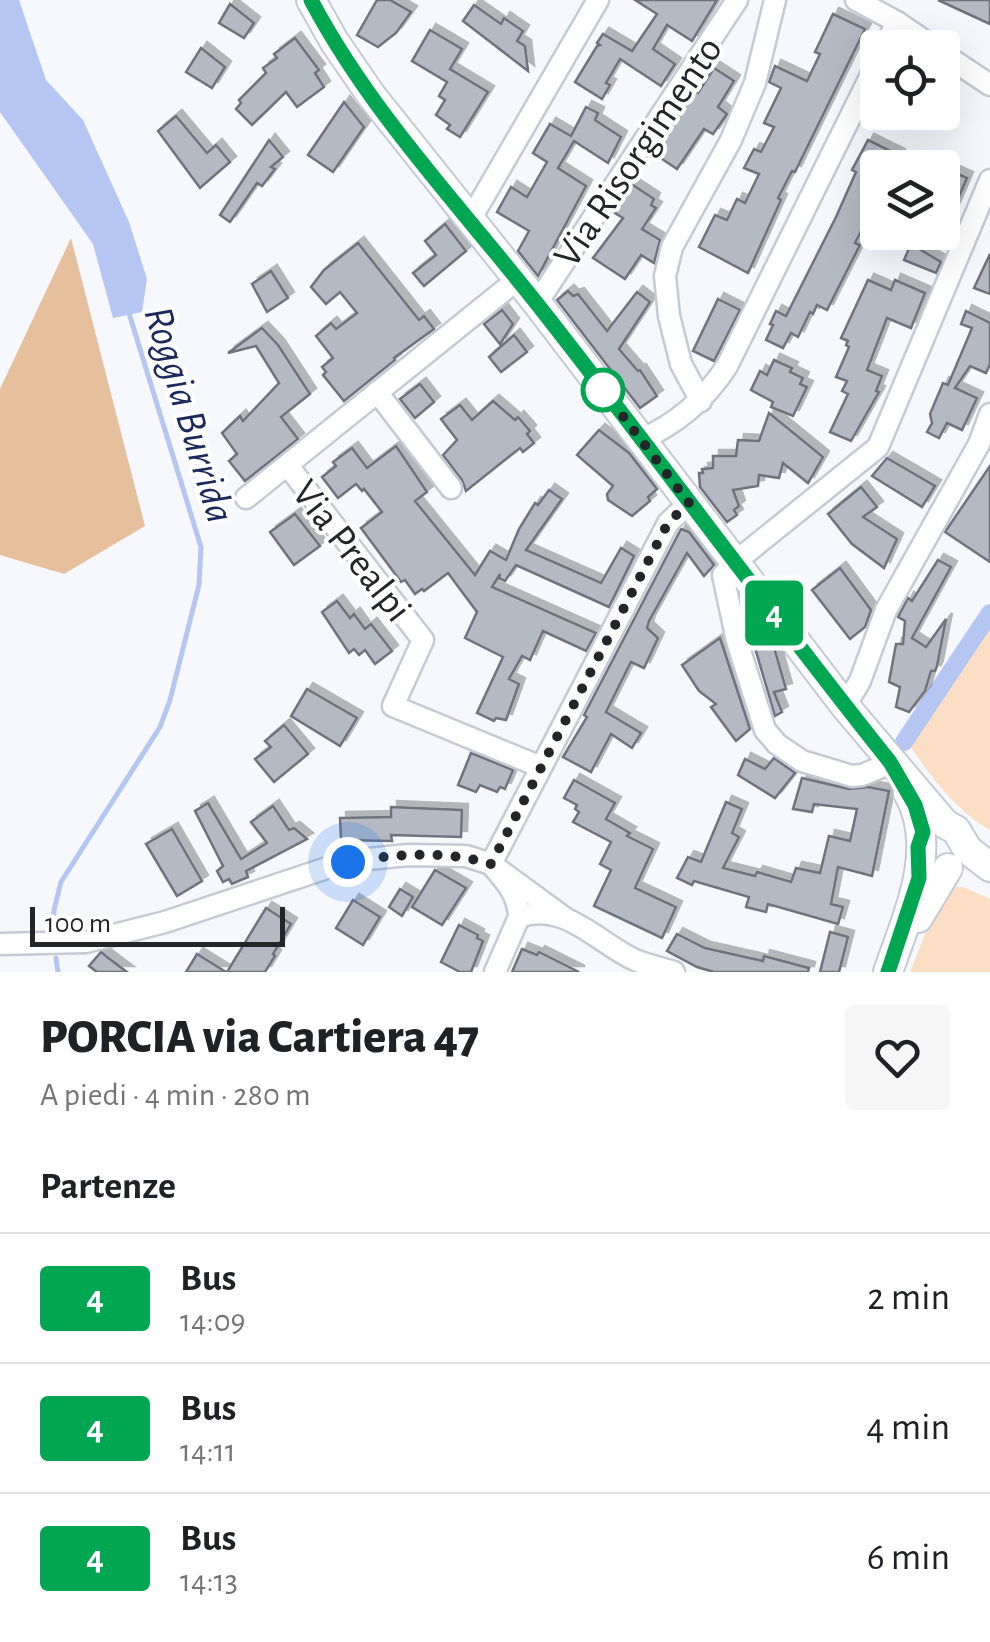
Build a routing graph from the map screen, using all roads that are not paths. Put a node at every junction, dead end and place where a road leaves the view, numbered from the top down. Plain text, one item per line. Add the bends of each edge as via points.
1 (311, 0) edge
2 (598, 0) edge
3 (737, 0) edge
4 (775, 0) edge
5 (856, 0) edge
6 (897, 22) junction
7 (893, 30) edge
8 (909, 30) edge
9 (960, 65) edge
10 (990, 85) edge
11 (860, 97) edge
12 (990, 180) edge
13 (470, 220) junction
14 (517, 280) junction
15 (537, 303) junction
16 (377, 392) junction
17 (701, 402) junction
18 (990, 414) edge
19 (640, 440) junction
20 (288, 466) junction
21 (450, 488) dead end
22 (246, 498) dead end
23 (689, 503) junction
24 (735, 562) junction
25 (845, 706) junction
26 (890, 762) junction
27 (541, 767) junction
28 (938, 838) junction
29 (491, 864) junction
30 (949, 867) junction
31 (990, 867) edge
32 (990, 884) edge
33 (518, 916) junction
34 (565, 918) junction
35 (0, 944) edge
36 (621, 962) edge
37 (495, 972) edge
38 (674, 972) edge
39 (889, 972) edge

1 - 13 main road via 371,95
2 - 13 street
3 - 15 street, Via Risorgimento
4 - 17 street via 755,84 672,247 664,276 681,364
5 - 6 street
6 - 7 street
6 - 8 street
9 - 10 street
11 - 17 street via 726,366
12 - 24 street via 878,447
13 - 14 main road
14 - 15 main road
14 - 16 street, Via Prealpi
15 - 19 main road
16 - 20 street, Via Prealpi
16 - 21 street
17 - 19 street
18 - 25 street via 886,610
19 - 23 main road
20 - 22 street, Via Prealpi
20 - 27 street, Via Prealpi via 423,640 393,706
23 - 24 main road
23 - 27 street via 668,523
24 - 25 main road
24 - 26 street via 723,576 765,730 802,761 852,776
25 - 26 main road
26 - 28 main road via 916,786
27 - 29 street
28 - 30 main road via 932,867
28 - 31 main road
28 - 39 main road
29 - 33 street via 514,892
29 - 34 street
29 - 35 street via 466,856 408,855 348,862 86,942
30 - 32 main road
30 - 39 main road
33 - 34 street
33 - 37 street
34 - 36 street
36 - 38 street

